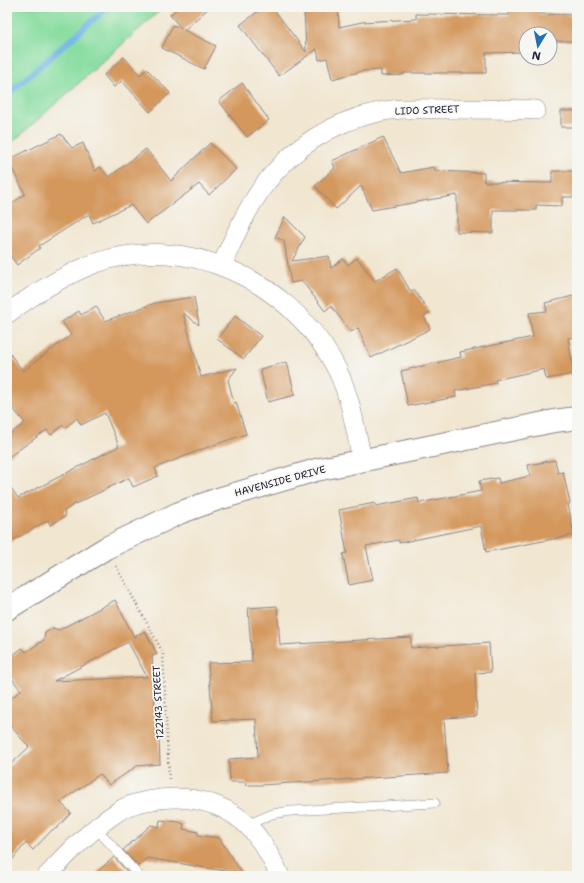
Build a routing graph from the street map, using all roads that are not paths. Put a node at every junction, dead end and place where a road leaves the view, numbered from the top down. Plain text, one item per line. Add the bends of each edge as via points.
1 (536, 110) dead end
2 (222, 265) junction
3 (7, 314) edge
4 (577, 418) edge
5 (362, 461) junction
6 (7, 609) edge
7 (435, 803) dead end
8 (246, 824) junction
9 (96, 828) junction
10 (47, 876) edge
11 (139, 876) edge
12 (280, 876) edge

1 - 2 street, LIDO STREET via 413,108 375,113 341,124 309,141 265,184 245,217
2 - 3 street via 194,257 156,254 97,263 48,285
2 - 5 street via 258,283 296,312 328,353 350,400
4 - 5 street, HAVENSIDE DRIVE
5 - 6 street, HAVENSIDE DRIVE via 316,470 179,513 106,548
7 - 8 lane via 291,810
8 - 9 street via 214,804 170,798 142,802 121,810
8 - 12 street via 259,838
9 - 10 street
9 - 11 lane

